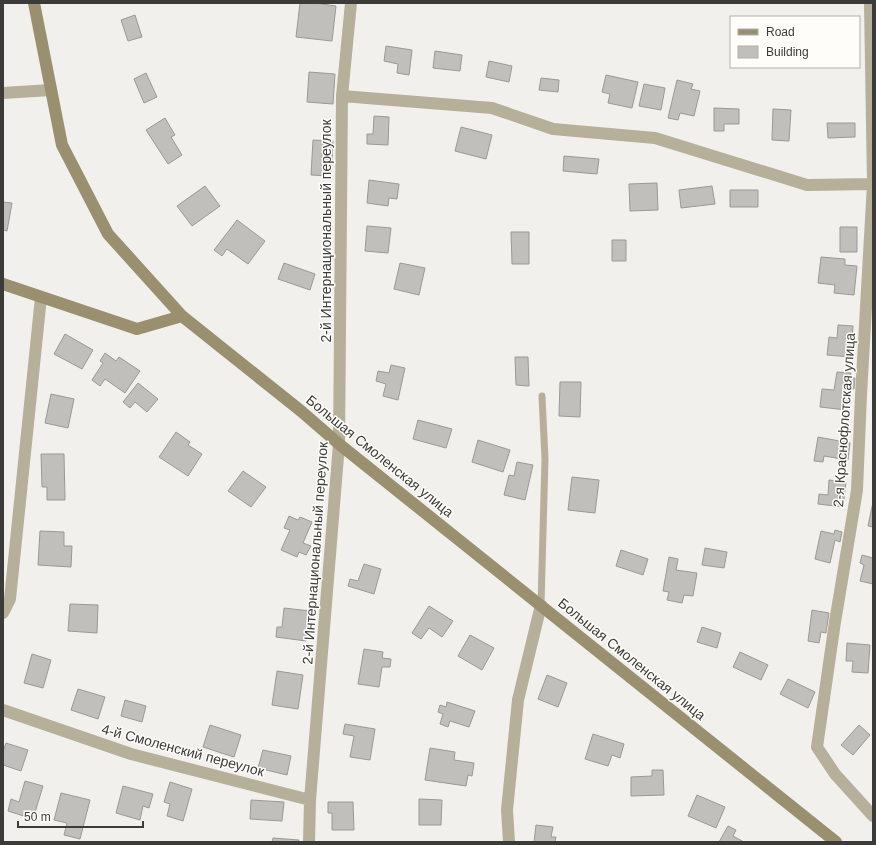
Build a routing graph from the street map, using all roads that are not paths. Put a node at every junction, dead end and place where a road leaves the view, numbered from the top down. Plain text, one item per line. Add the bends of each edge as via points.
1 (34, 3) edge
2 (351, 3) edge
3 (870, 3) edge
4 (51, 90) junction
5 (3, 93) edge
6 (342, 96) junction
7 (873, 184) edge
8 (3, 284) edge
9 (41, 297) junction
10 (182, 316) junction
11 (542, 396) dead end
12 (339, 444) junction
13 (541, 604) junction
14 (3, 613) edge
15 (3, 710) edge
16 (310, 800) junction
17 (873, 816) edge
18 (309, 842) edge
19 (509, 842) edge
20 (836, 842) edge

1 - 4 main road, Большая Смоленская улица
2 - 6 street, 2-й Интернациональный переулок
3 - 7 street, 2-я Краснофлотская улица
4 - 5 street
4 - 10 main road, Большая Смоленская улица via 62,145 108,234
6 - 7 street via 492,108 553,129 655,138 807,185
6 - 12 street, 2-й Интернациональный переулок
7 - 17 street, 2-я Краснофлотская улица via 858,490 817,747 835,774
8 - 9 main road
9 - 10 main road via 137,330
9 - 14 street via 10,599
10 - 12 main road, Большая Смоленская улица
11 - 13 lane via 545,459
12 - 13 main road, Большая Смоленская улица
12 - 16 street, 2-й Интернациональный переулок
13 - 19 street via 518,700 507,810
13 - 20 main road, Большая Смоленская улица
15 - 16 street, 4-й Смоленский переулок via 131,754
16 - 18 street, 2-й Интернациональный переулок

